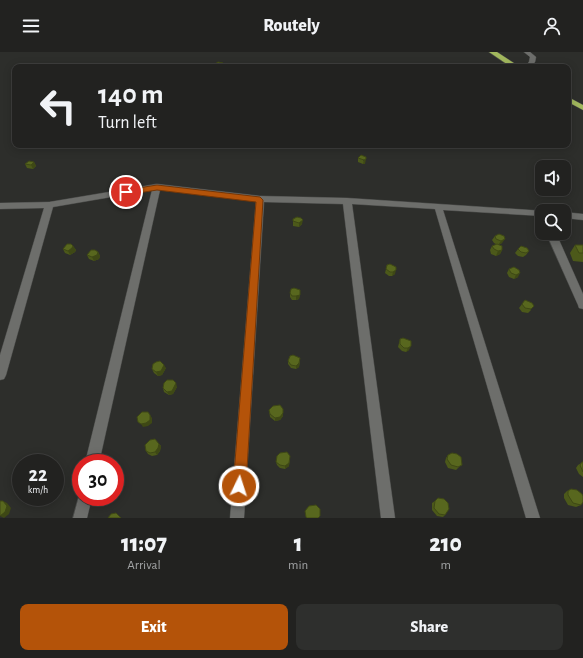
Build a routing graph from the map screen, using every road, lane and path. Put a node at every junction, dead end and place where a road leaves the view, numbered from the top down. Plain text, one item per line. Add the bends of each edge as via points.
1 (492, 52) edge
2 (527, 52) edge
3 (511, 64) edge
4 (530, 64) edge
5 (571, 101) edge
6 (583, 108) edge
7 (157, 187) junction
8 (260, 200) junction
9 (348, 201) junction
10 (49, 205) junction
11 (0, 206) edge
12 (438, 206) junction
13 (535, 213) edge
14 (571, 216) edge
15 (583, 217) edge
16 (554, 240) edge
17 (583, 305) edge
18 (0, 375) edge
19 (94, 454) edge
20 (82, 506) edge
21 (80, 518) edge
22 (237, 518) edge
23 (388, 518) edge
24 (534, 518) edge

1 - 3 highway
2 - 4 street via 532,56
5 - 6 highway
7 - 8 street
7 - 10 street
7 - 19 street
8 - 9 street
8 - 22 street
9 - 12 street
9 - 23 street
10 - 11 street
10 - 18 street
12 - 13 street
12 - 24 street
14 - 15 street
16 - 17 street
20 - 21 street

